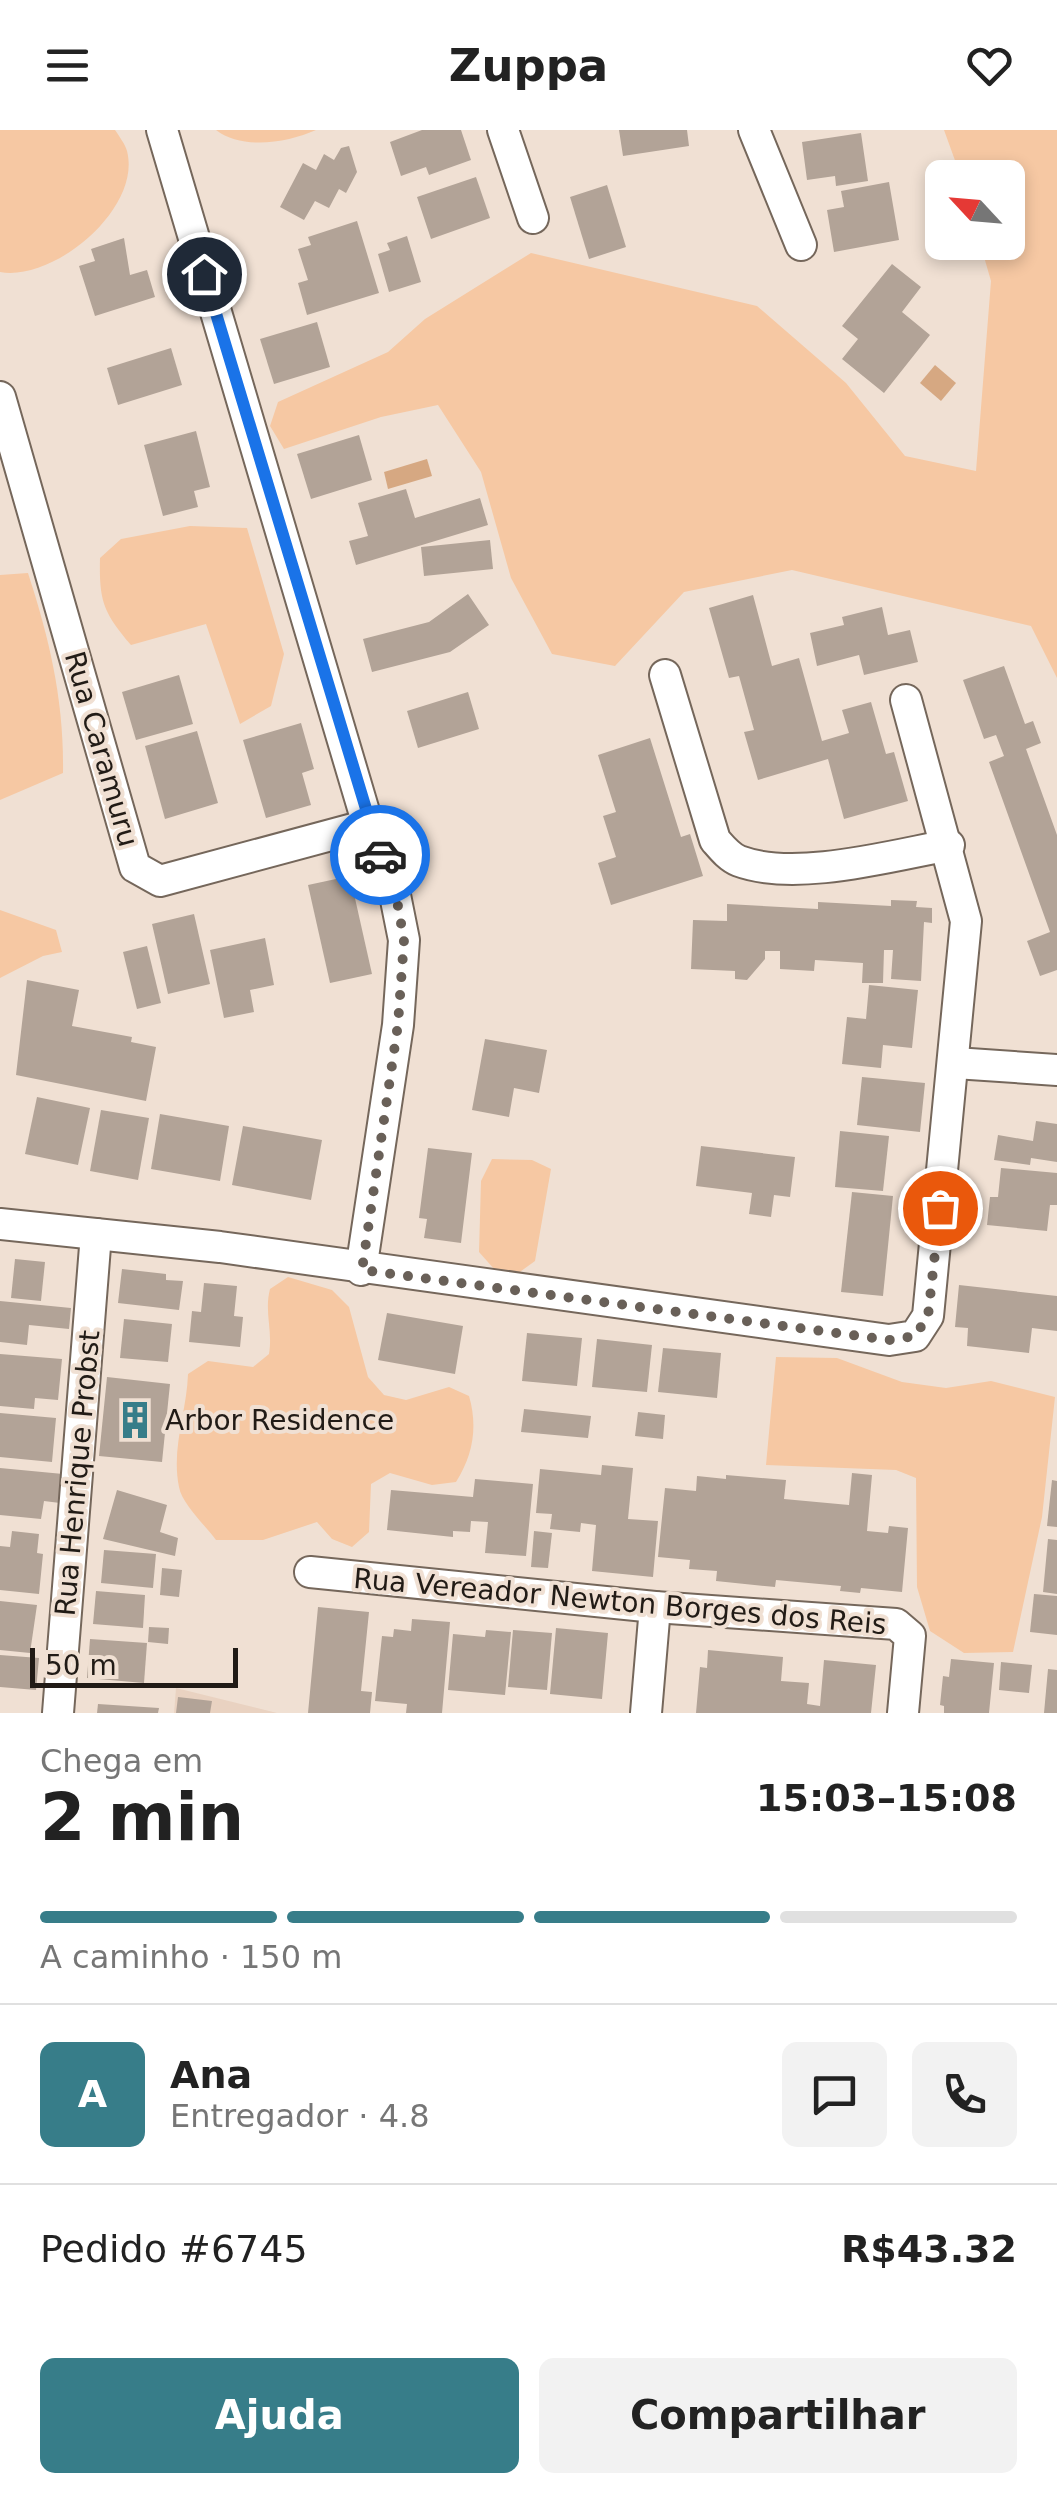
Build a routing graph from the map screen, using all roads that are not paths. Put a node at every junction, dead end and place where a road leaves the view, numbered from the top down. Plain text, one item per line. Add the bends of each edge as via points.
1 (162, 130) edge
2 (503, 130) edge
3 (754, 130) edge
4 (532, 218) dead end
5 (801, 245) dead end
6 (0, 397) edge
7 (665, 675) dead end
8 (906, 700) dead end
9 (368, 824) junction
10 (949, 846) junction
11 (955, 1063) junction
12 (1057, 1070) edge
13 (0, 1224) edge
14 (96, 1234) junction
15 (362, 1270) junction
16 (310, 1572) dead end
17 (655, 1607) junction
18 (58, 1713) edge
19 (646, 1713) edge
20 (903, 1713) edge

1 - 9 street
2 - 4 street
3 - 5 street
6 - 9 street, Rua Caramuru via 136,866 160,881
7 - 10 street via 715,840 734,859 764,868 848,863
8 - 10 street
9 - 15 street via 396,895 404,940
10 - 11 street via 966,921
11 - 12 street
11 - 15 street via 928,1316 915,1336 889,1340
13 - 14 street
14 - 15 street
14 - 18 street, Rua Henrique Probst
16 - 17 street, Rua Vereador Newton Borges dos Reis
17 - 19 street
17 - 20 street, Rua Vereador Newton Borges dos Reis via 896,1624 910,1636

